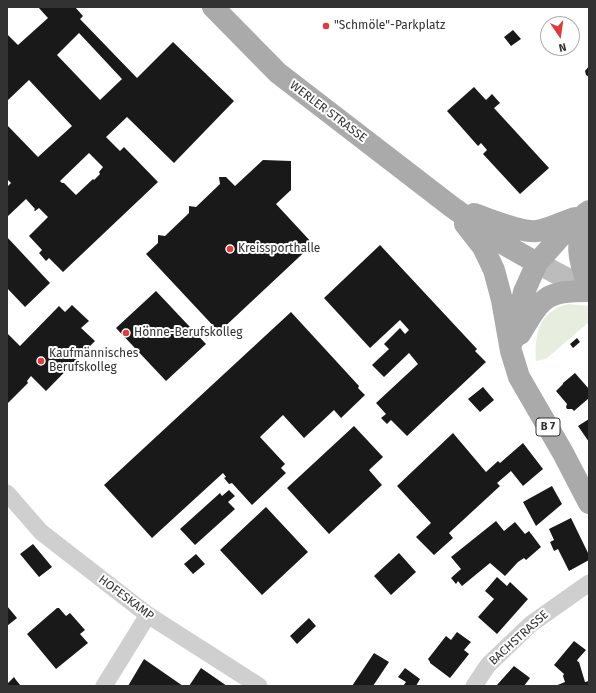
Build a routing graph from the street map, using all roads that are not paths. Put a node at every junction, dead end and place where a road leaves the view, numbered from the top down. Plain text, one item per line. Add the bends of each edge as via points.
1 (213, 7) edge
2 (452, 207) junction
3 (587, 212) edge
4 (537, 263) junction
5 (589, 286) edge
6 (589, 290) edge
7 (511, 351) junction
8 (7, 493) edge
9 (589, 503) edge
10 (589, 582) edge
11 (148, 615) junction
12 (104, 686) edge
13 (259, 686) edge
14 (474, 686) edge

1 - 2 main road, WERLER STRASSE via 278,73
2 - 3 main road via 517,228 535,231
2 - 4 main road, WERLER STRASSE via 507,246
2 - 7 main road, WERLER STRASSE / B 7 via 483,247 494,270
3 - 4 main road, B 7
3 - 5 main road via 578,248
4 - 6 main road
4 - 7 main road, WERLER STRASSE / B 7 via 524,292
6 - 7 main road via 560,292 544,300 537,307
7 - 9 main road, WERLER STRASSE / B 7 via 518,377
8 - 11 street, HOFESKAMP via 41,532
10 - 14 street, BACHSTRASSE via 531,624 488,665
11 - 12 street
11 - 13 street, HOFESKAMP

